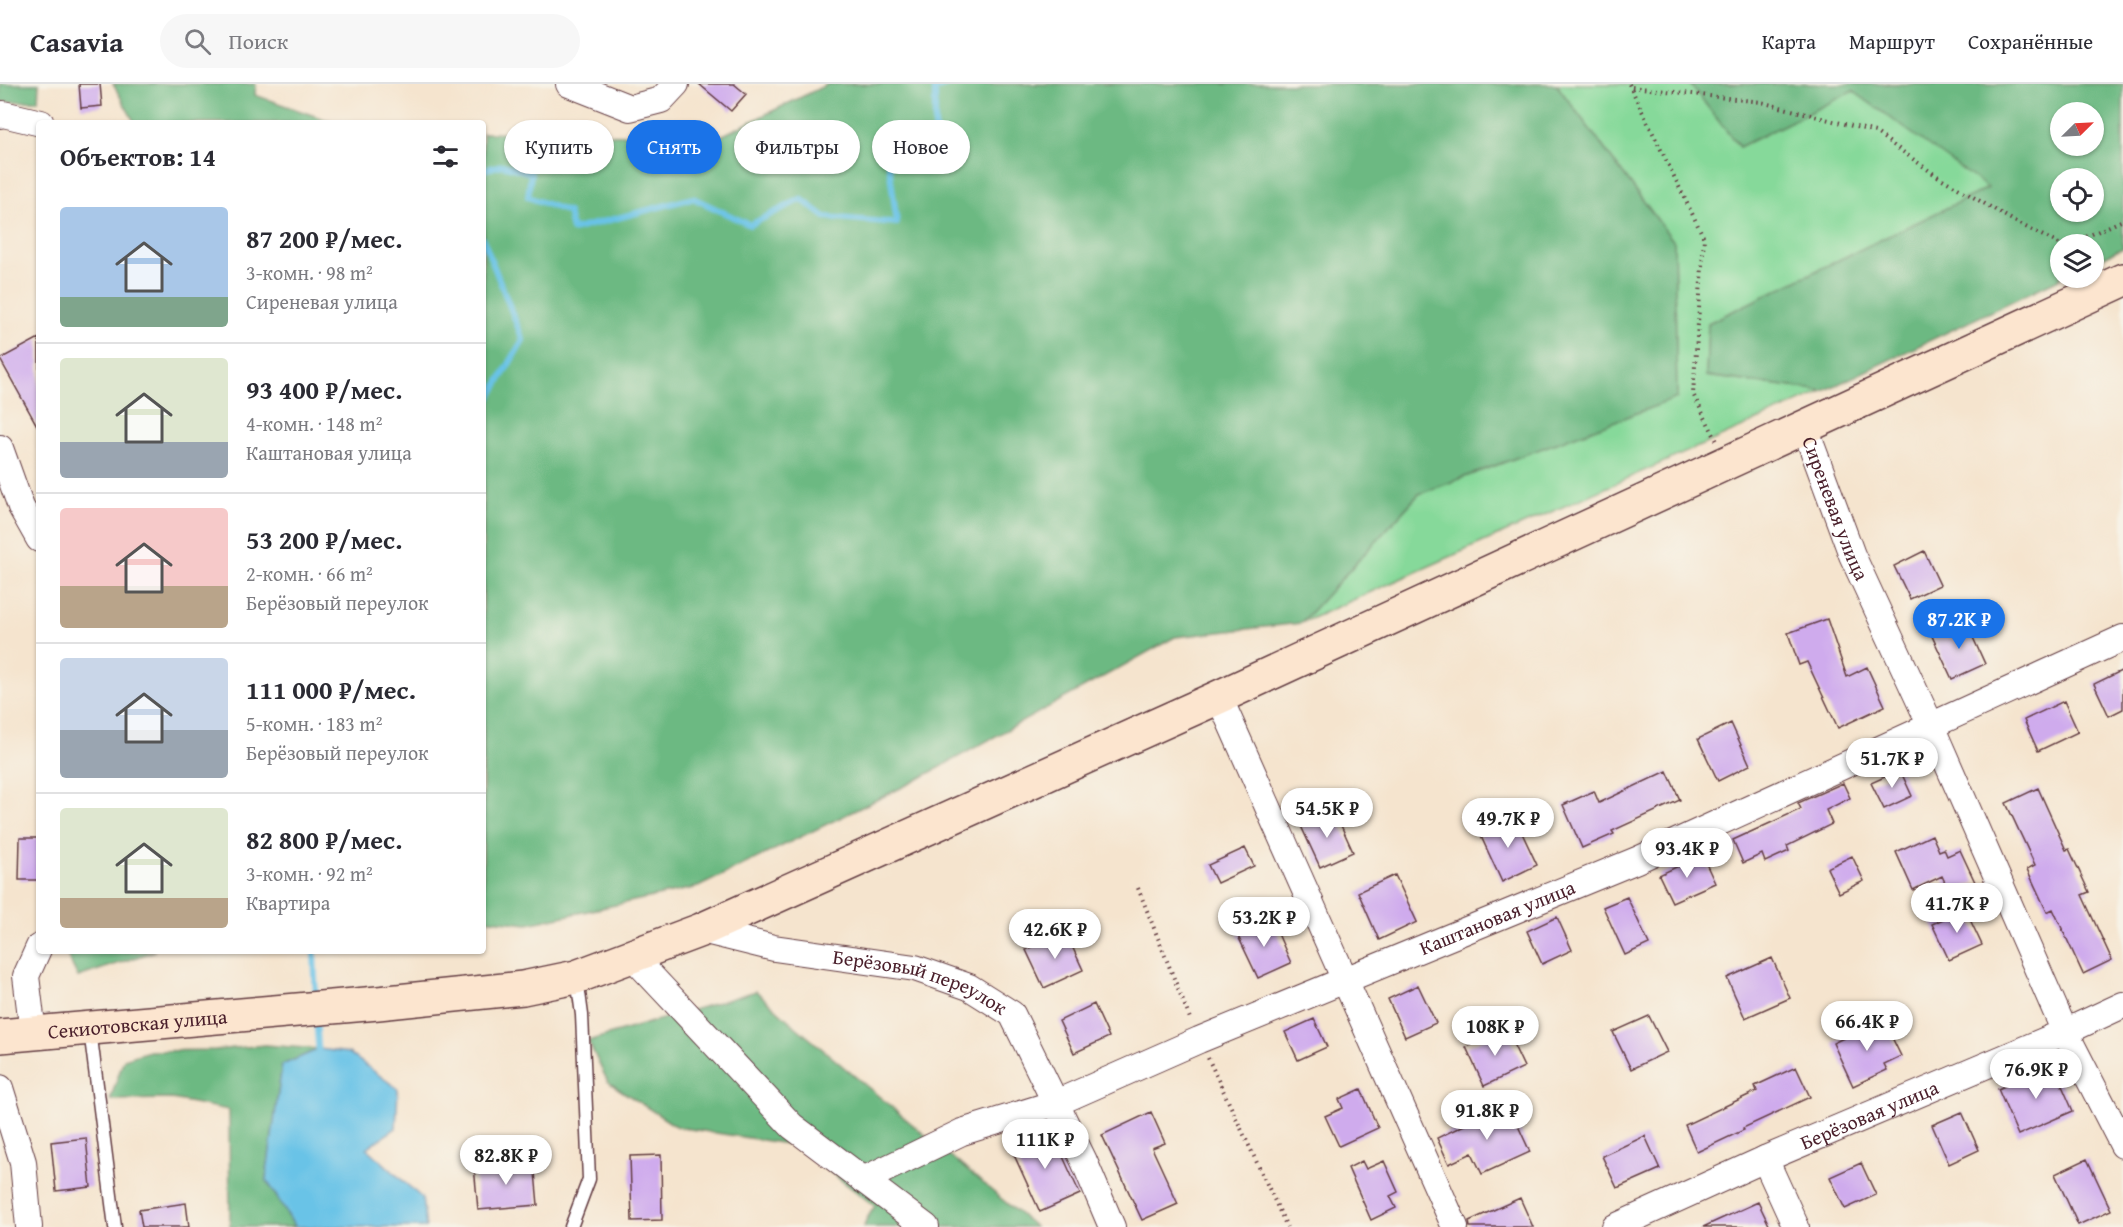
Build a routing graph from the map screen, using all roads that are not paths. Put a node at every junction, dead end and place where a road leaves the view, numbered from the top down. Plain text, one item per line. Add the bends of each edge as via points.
1 (569, 84) edge
2 (676, 84) edge
3 (0, 115) edge
4 (36, 122) edge
5 (2123, 280) edge
6 (1804, 428) junction
7 (0, 448) edge
8 (36, 534) edge
9 (2123, 638) edge
10 (1219, 697) junction
11 (1931, 726) junction
12 (701, 930) junction
13 (36, 954) edge
14 (633, 957) junction
15 (576, 977) junction
16 (1344, 981) junction
17 (2123, 1005) edge
18 (89, 1028) junction
19 (2065, 1032) junction
20 (33, 1033) junction
21 (0, 1036) edge
22 (0, 1088) edge
23 (1056, 1103) junction
24 (2123, 1145) edge
25 (1765, 1159) junction
26 (863, 1180) junction
27 (29, 1227) edge
28 (115, 1227) edge
29 (571, 1227) edge
30 (926, 1227) edge
31 (1112, 1227) edge
32 (1455, 1227) edge
33 (1616, 1227) edge
34 (1796, 1227) edge

1 - 2 street via 630,108 661,100
3 - 4 street
5 - 6 main road, Секиотовская улица
6 - 10 main road, Секиотовская улица
6 - 11 street, Сиреневая улица via 1852,555
7 - 8 street via 21,507
9 - 11 street, Каштановая улица
10 - 12 main road, Секиотовская улица
10 - 16 street
11 - 16 street, Каштановая улица via 1636,860
11 - 19 street, Сиреневая улица
12 - 14 main road, Секиотовская улица
12 - 23 street, Берёзовый переулок via 774,948 915,968 969,987 1012,1014
13 - 20 street via 27,976
14 - 15 main road, Секиотовская улица
14 - 26 street via 792,1126
15 - 18 main road, Секиотовская улица via 523,988 378,1004
15 - 29 lane via 582,1015 589,1179
16 - 23 street, Каштановая улица
16 - 32 street
17 - 19 street, Берёзовая улица
18 - 20 main road, Секиотовская улица
18 - 28 lane
19 - 24 street, Сиреневая улица
19 - 25 street, Берёзовая улица
20 - 21 main road, Секиотовская улица
22 - 27 street via 23,1162
23 - 26 street, Каштановая улица via 962,1132
23 - 31 street, Берёзовый переулок
25 - 33 street, Берёзовая улица
25 - 34 street
26 - 30 street

